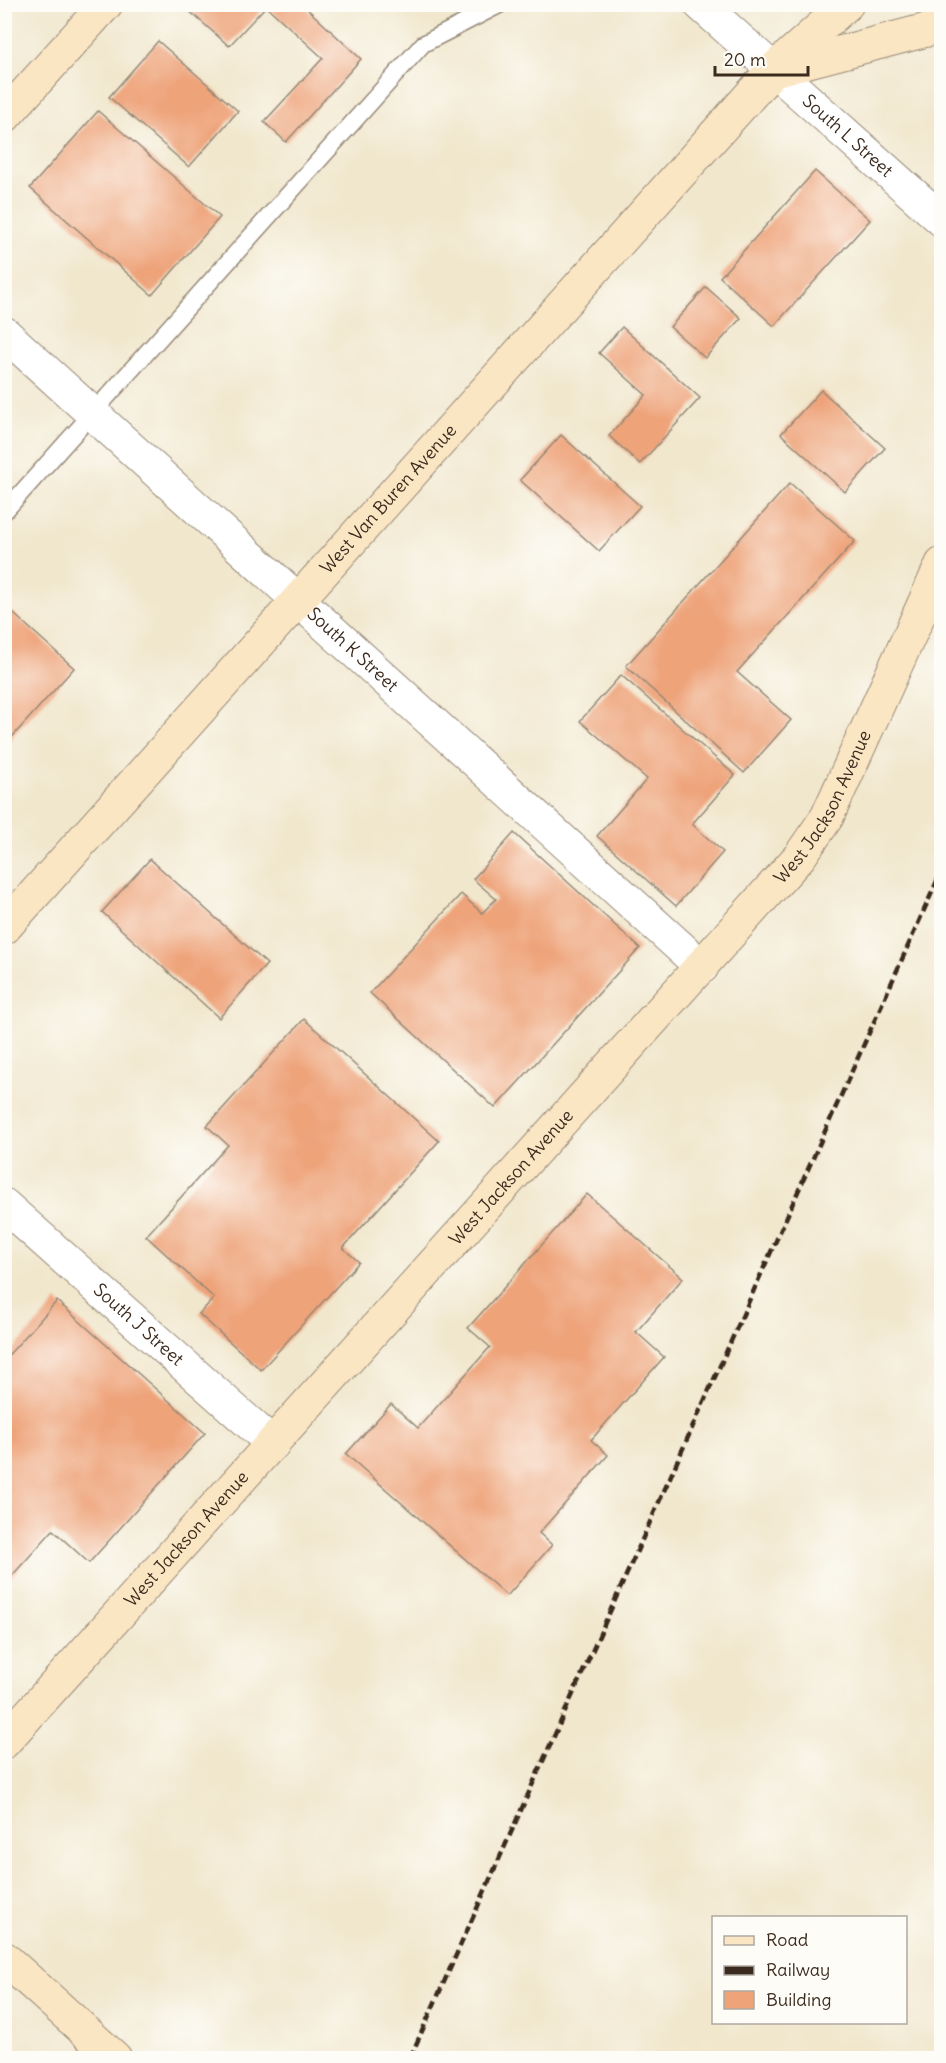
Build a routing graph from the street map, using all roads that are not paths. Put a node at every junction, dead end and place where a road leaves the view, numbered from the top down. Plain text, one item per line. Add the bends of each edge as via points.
1 (106, 4) edge
2 (501, 4) edge
3 (700, 4) edge
4 (847, 4) edge
5 (942, 26) edge
6 (773, 70) junction
7 (4, 117) edge
8 (942, 220) edge
9 (4, 333) edge
10 (92, 413) junction
11 (4, 512) edge
12 (942, 564) edge
13 (298, 601) junction
14 (4, 928) edge
15 (702, 967) junction
16 (4, 1205) edge
17 (273, 1444) junction
18 (4, 1742) edge
19 (4, 1958) edge
20 (115, 2058) edge

1 - 7 street
2 - 10 lane via 423,44
3 - 6 street, South L Street
4 - 6 street, West Van Buren Avenue
5 - 6 street
6 - 8 street, South L Street
6 - 13 street, West Van Buren Avenue
9 - 10 street, South K Street
10 - 11 lane
10 - 13 street, South K Street
12 - 15 street, West Jackson Avenue via 827,817 800,856
13 - 14 street, West Van Buren Avenue
13 - 15 street, South K Street
15 - 17 street, West Jackson Avenue
16 - 17 street, South J Street
17 - 18 street, West Jackson Avenue
19 - 20 street

